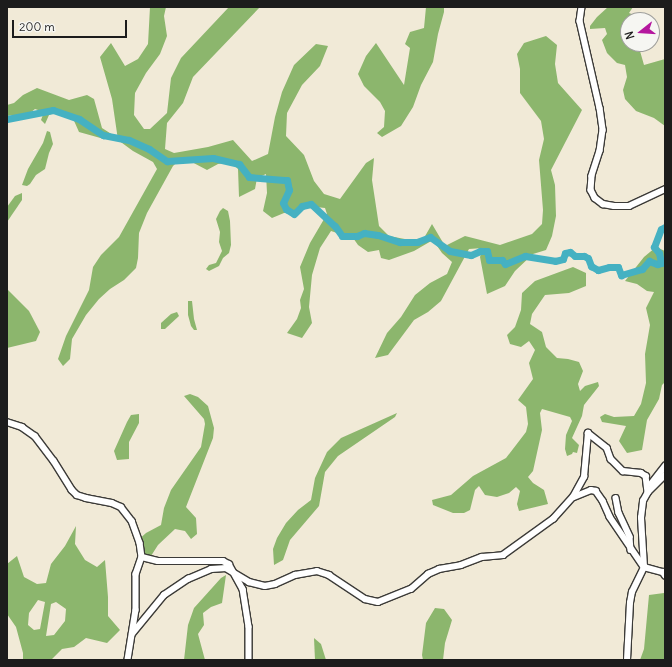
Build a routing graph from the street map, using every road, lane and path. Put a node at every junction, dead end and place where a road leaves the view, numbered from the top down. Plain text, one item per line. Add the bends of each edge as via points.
1 (582, 7) edge
2 (665, 189) edge
3 (7, 422) edge
4 (665, 466) edge
5 (665, 475) edge
6 (648, 490) junction
7 (573, 498) junction
8 (616, 498) dead end
9 (631, 550) junction
10 (142, 557) junction
11 (644, 567) junction
12 (664, 573) edge
13 (236, 574) junction
14 (132, 634) junction
15 (128, 660) edge
16 (249, 660) edge
17 (627, 660) edge

1 - 2 street via 580,21 603,130 591,190 595,198 603,204 629,206
3 - 10 street via 22,427 35,436 77,495 112,502 127,512 139,539
4 - 6 street
5 - 6 street
6 - 7 street via 648,479 644,474 623,471 611,459 607,448 589,432 584,477
6 - 11 street via 642,507
7 - 9 street via 591,490 596,491
7 - 13 street via 554,519 503,555 482,557 461,565 439,569 428,574 411,589 378,602 365,598 329,575 317,572 295,575 265,586 249,582
8 - 9 street via 619,513 630,537
9 - 11 street
10 - 13 street via 158,561 223,561 229,564
10 - 14 street via 136,574 136,610
11 - 12 street
11 - 17 street via 632,592
13 - 14 street via 222,567 188,579 164,595
13 - 16 street via 246,604
14 - 15 street

